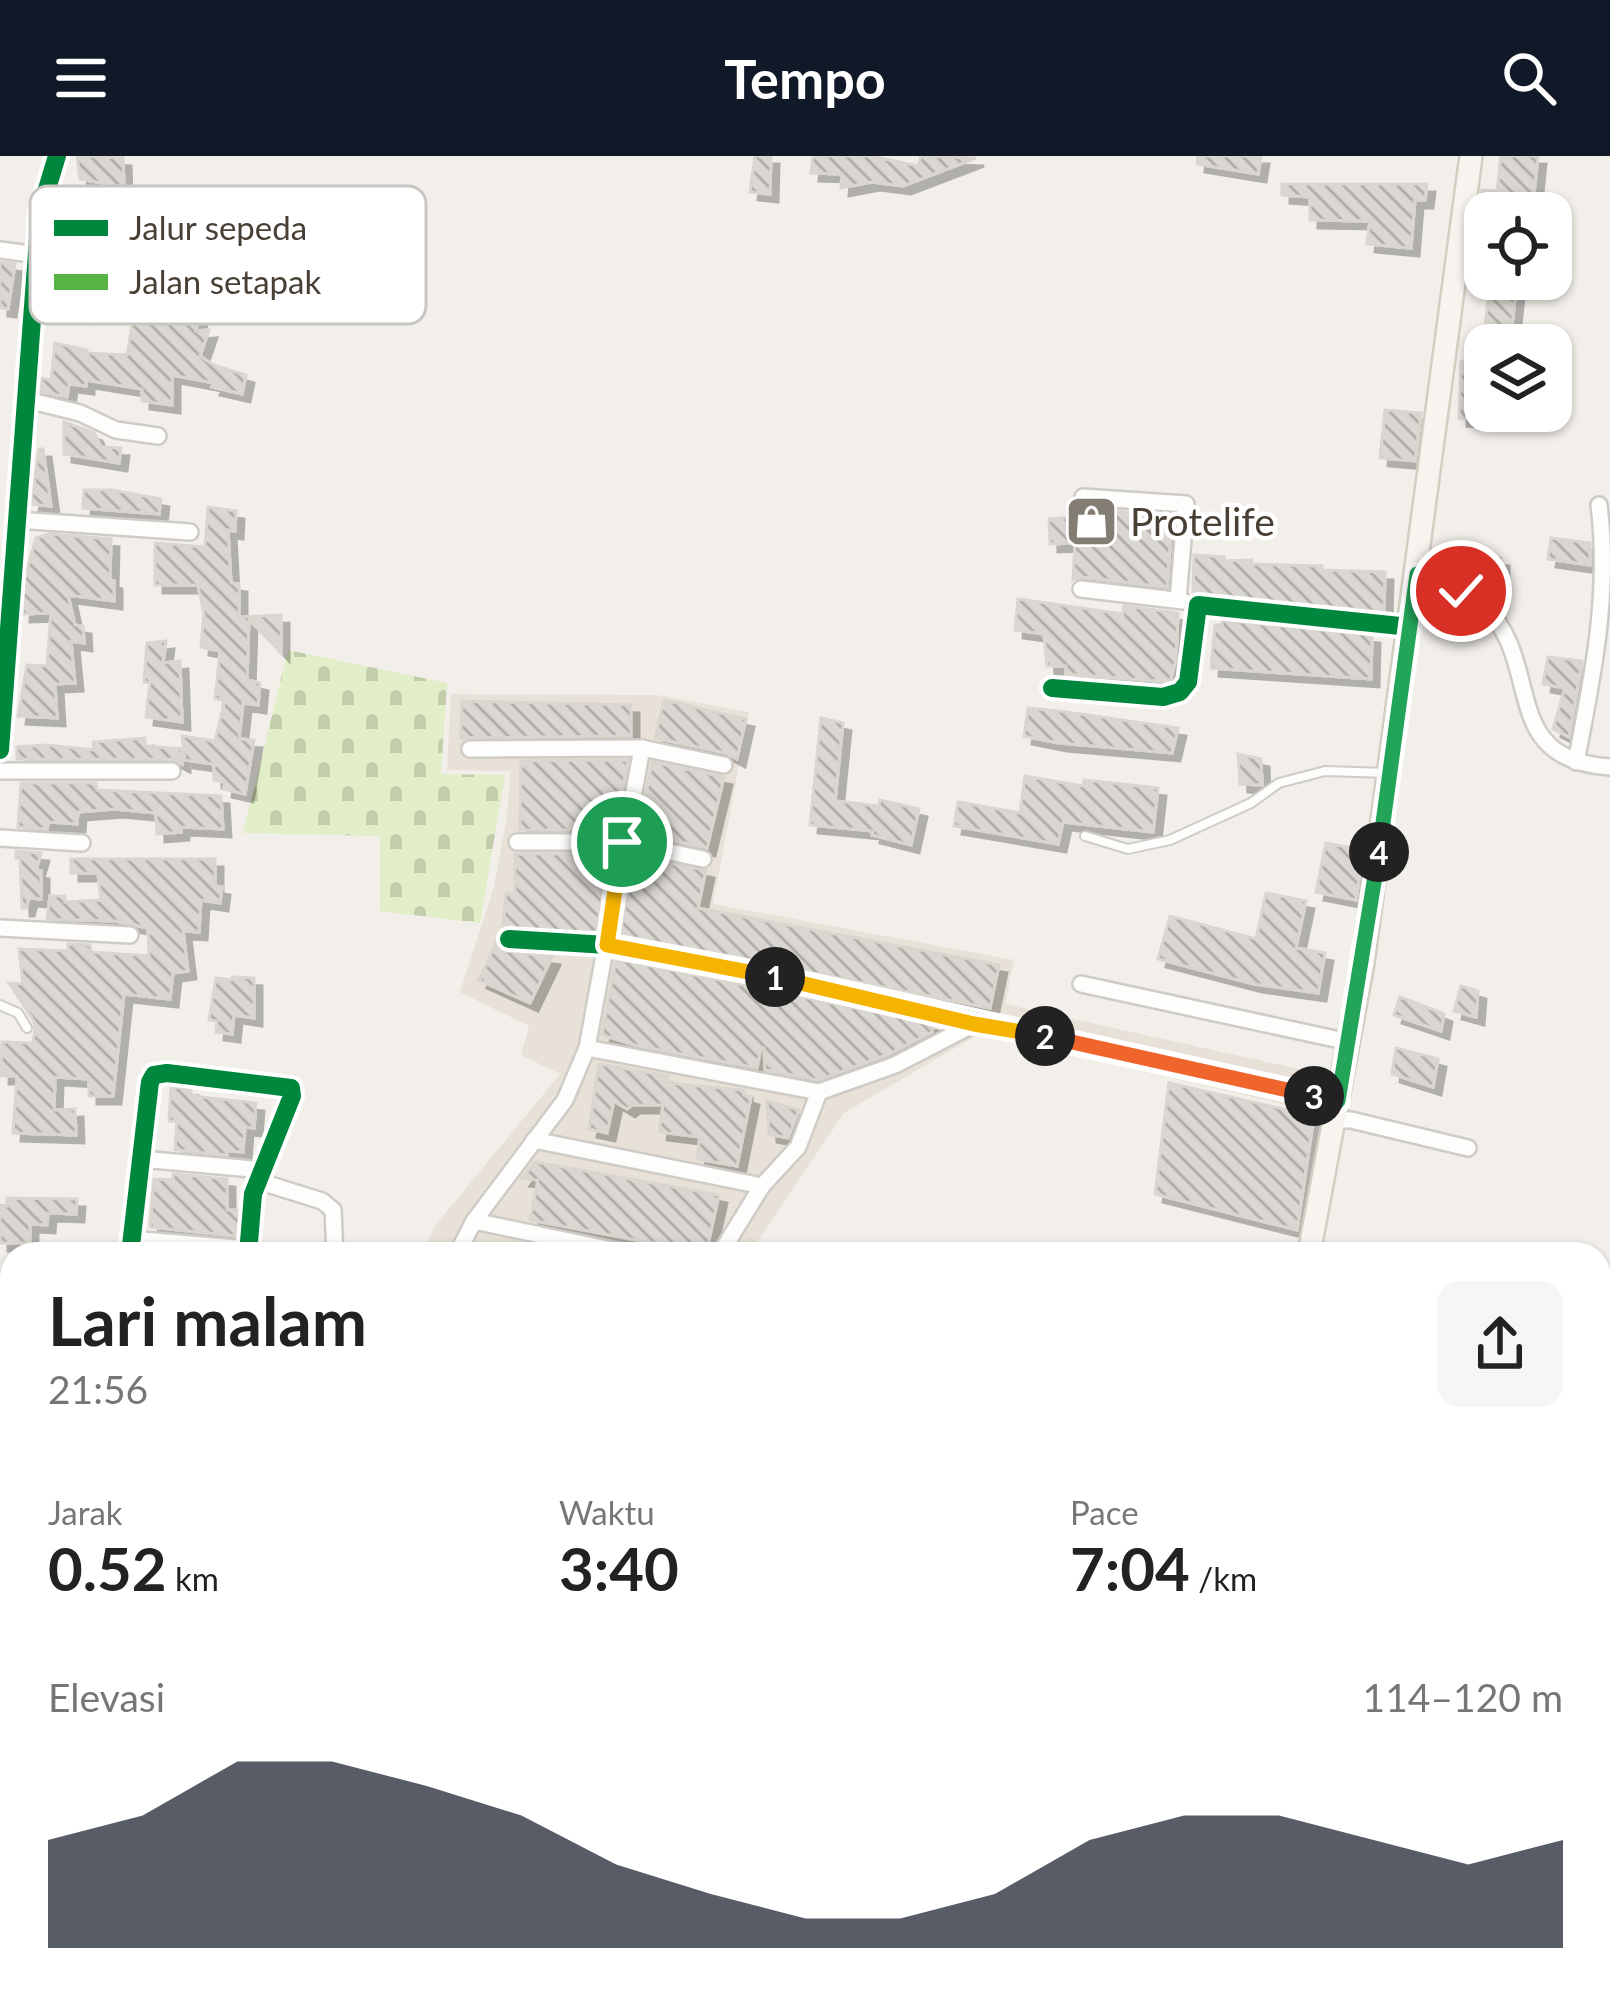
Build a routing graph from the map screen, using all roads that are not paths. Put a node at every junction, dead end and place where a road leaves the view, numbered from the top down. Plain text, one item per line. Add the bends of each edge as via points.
1 (57, 156) edge
2 (1471, 156) edge
3 (48, 186) edge
4 (0, 250) edge
5 (30, 255) edge
6 (33, 324) edge
7 (27, 400) junction
8 (158, 436) dead end
9 (1083, 496) dead end
10 (1599, 505) dead end
11 (17, 520) junction
12 (190, 532) dead end
13 (1417, 574) junction
14 (1081, 589) dead end
15 (1178, 600) junction
16 (1198, 605) junction
17 (1608, 607) edge
18 (1410, 627) junction
19 (1052, 688) dead end
20 (641, 748) junction
21 (470, 749) dead end
22 (0, 751) edge
23 (1576, 762) junction
24 (724, 766) dead end
25 (1610, 767) edge
26 (0, 771) edge
27 (172, 771) dead end
28 (1390, 773) junction
29 (1085, 836) dead end
30 (0, 838) edge
31 (518, 842) dead end
32 (622, 842) junction
33 (82, 843) dead end
34 (703, 859) dead end
35 (0, 928) edge
36 (130, 935) dead end
37 (508, 939) dead end
38 (607, 945) junction
39 (1081, 984) dead end
40 (0, 1005) edge
41 (974, 1024) junction
42 (28, 1028) dead end
43 (1348, 1042) junction
44 (586, 1048) junction
45 (819, 1093) junction
46 (1336, 1110) junction
47 (534, 1140) junction
48 (1468, 1148) dead end
49 (141, 1159) junction
50 (260, 1176) junction
51 (762, 1186) junction
52 (474, 1221) junction
53 (132, 1242) edge
54 (249, 1242) edge
55 (334, 1242) edge
56 (463, 1242) edge
57 (575, 1242) edge
58 (727, 1242) edge
59 (1311, 1242) edge

1 - 3 street
2 - 13 main road
4 - 5 street
6 - 7 street
7 - 8 street
7 - 11 street
9 - 15 street via 1186,504
10 - 17 street
11 - 12 street
11 - 22 street
13 - 18 main road
13 - 23 street via 1461,591 1496,620 1538,733 1550,750
14 - 15 street
15 - 16 street
16 - 18 street
16 - 19 street via 1180,692 1163,698
17 - 23 street
18 - 28 main road
20 - 21 street
20 - 24 street
20 - 32 street
23 - 25 street
26 - 27 street
28 - 29 lane via 1325,771 1279,783 1169,840 1128,849
28 - 43 main road
30 - 33 street
31 - 32 street
32 - 34 street
32 - 38 street
35 - 36 street
37 - 38 street
38 - 41 street
38 - 44 street
39 - 43 street
40 - 42 lane
41 - 45 street
41 - 46 street
43 - 46 main road
44 - 45 street
44 - 47 street via 565,1100
45 - 51 street via 798,1147
46 - 48 street
46 - 59 main road
47 - 51 street
47 - 52 street
49 - 50 street
49 - 50 street via 150,1082 160,1074 291,1088
49 - 53 street
50 - 54 street
50 - 55 street via 333,1210
51 - 58 street
52 - 56 street
52 - 57 street

